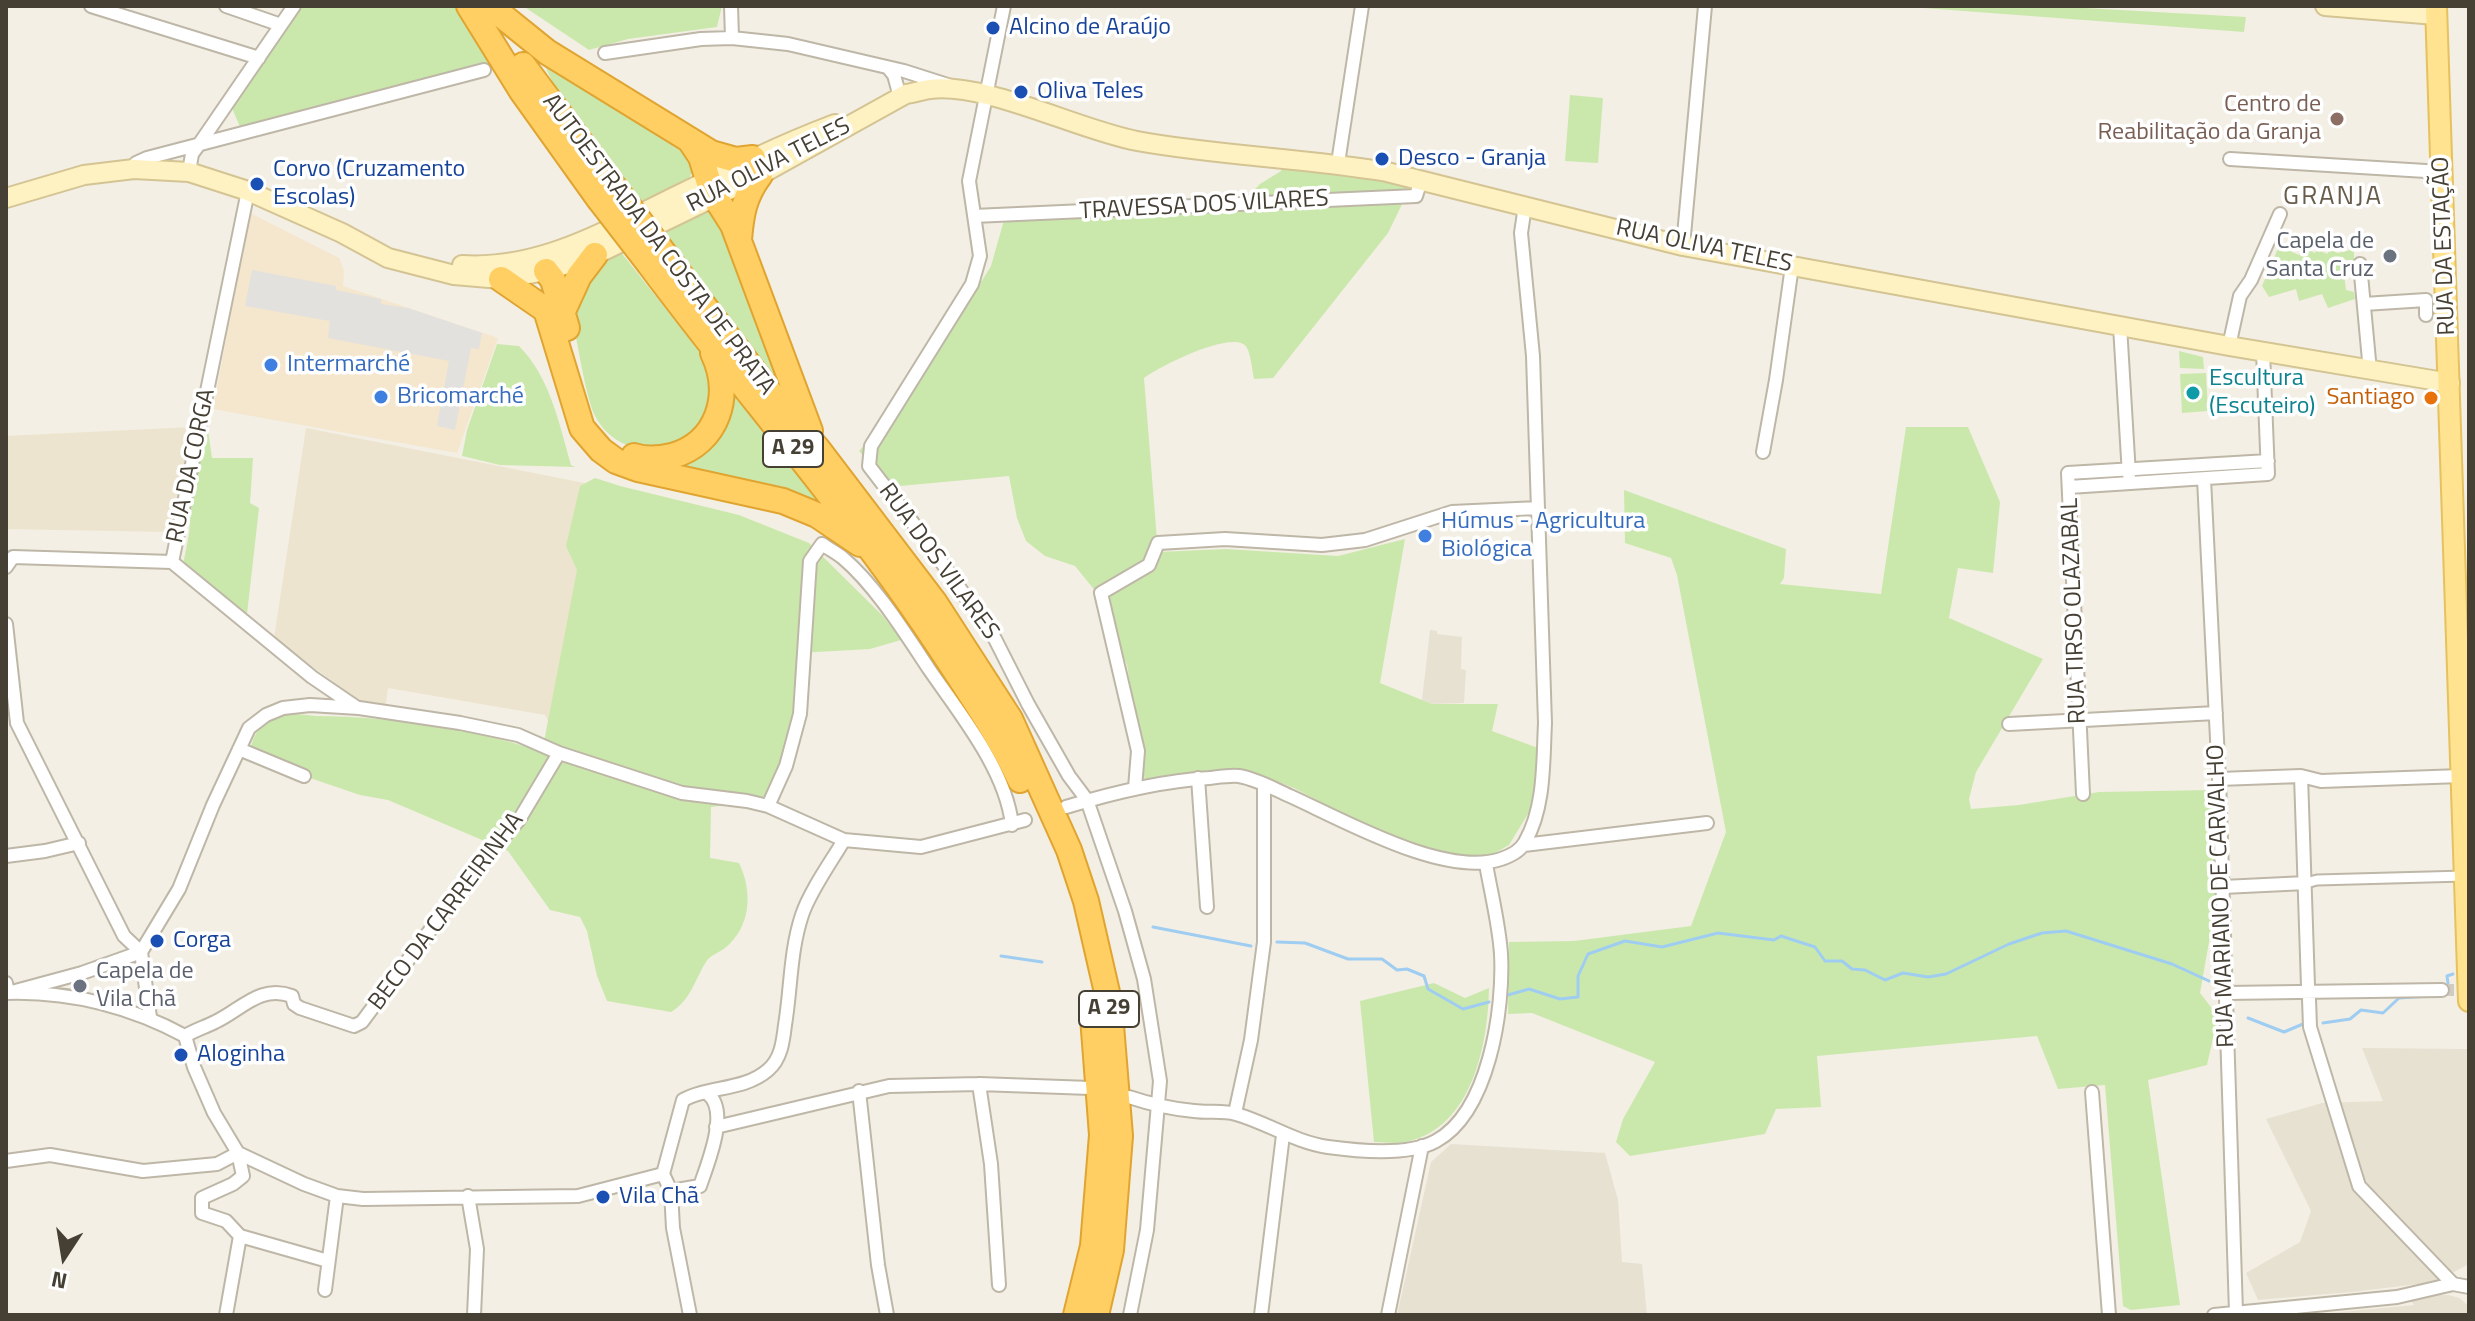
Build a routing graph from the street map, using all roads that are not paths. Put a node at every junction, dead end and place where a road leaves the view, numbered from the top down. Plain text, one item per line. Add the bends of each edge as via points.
1 (91, 6) edge
2 (226, 6) edge
3 (294, 6) edge
4 (469, 6) edge
5 (488, 6) edge
6 (731, 6) edge
7 (1004, 6) edge
8 (1362, 6) edge
9 (1705, 6) edge
10 (2325, 6) edge
11 (2436, 11) edge
12 (281, 25) junction
13 (732, 38) junction
14 (605, 53) dead end
15 (259, 58) junction
16 (484, 70) dead end
17 (894, 70) junction
18 (964, 90) junction
19 (905, 96) junction
20 (986, 96) junction
21 (690, 140) junction
22 (198, 146) junction
23 (2230, 159) dead end
24 (1338, 163) junction
25 (756, 166) junction
26 (134, 169) junction
27 (189, 172) junction
28 (2442, 172) junction
29 (1421, 180) junction
30 (707, 190) junction
31 (248, 191) junction
32 (608, 195) junction
33 (6, 198) edge
34 (682, 202) junction
35 (1525, 206) junction
36 (2280, 214) dead end
37 (974, 216) junction
38 (342, 233) junction
39 (739, 243) junction
40 (1683, 246) junction
41 (595, 255) junction
42 (544, 261) junction
43 (659, 262) junction
44 (2360, 264) dead end
45 (1792, 266) junction
46 (501, 279) junction
47 (2364, 304) junction
48 (554, 311) junction
49 (2426, 315) dead end
50 (2120, 326) junction
51 (709, 344) junction
52 (2229, 346) junction
53 (2263, 352) junction
54 (2370, 371) junction
55 (2450, 383) junction
56 (817, 448) junction
57 (1763, 452) dead end
58 (2268, 461) junction
59 (2129, 476) junction
60 (2204, 479) junction
61 (2069, 487) junction
62 (1538, 508) junction
63 (877, 554) junction
64 (172, 562) junction
65 (6, 567) edge
66 (2464, 580) edge
67 (6, 624) edge
68 (312, 677) junction
69 (310, 705) junction
70 (359, 708) junction
71 (2216, 713) junction
72 (12, 722) edge
73 (2079, 722) junction
74 (2009, 724) dead end
75 (239, 749) junction
76 (559, 753) junction
77 (304, 776) dead end
78 (2301, 776) junction
79 (2461, 776) junction
80 (1198, 778) junction
81 (2219, 779) junction
82 (1264, 784) junction
83 (1135, 788) junction
84 (2083, 794) dead end
85 (1087, 800) junction
86 (768, 806) junction
87 (1066, 807) dead end
88 (1025, 820) dead end
89 (1707, 823) dead end
90 (1012, 825) junction
91 (844, 840) junction
92 (79, 843) junction
93 (1524, 845) junction
94 (6, 856) edge
95 (1486, 864) junction
96 (2465, 876) junction
97 (2306, 883) junction
98 (2223, 887) junction
99 (1207, 907) dead end
100 (141, 952) junction
101 (7, 990) edge
102 (2442, 990) tunnel mouth
103 (2226, 993) junction
104 (2469, 1001) edge
105 (150, 1017) junction
106 (185, 1036) junction
107 (979, 1084) junction
108 (1090, 1088) dead end
109 (859, 1091) junction
110 (2092, 1092) dead end
111 (708, 1094) junction
112 (1129, 1097) dead end
113 (1159, 1106) junction
114 (1235, 1113) junction
115 (716, 1127) junction
116 (1283, 1135) junction
117 (1422, 1146) junction
118 (238, 1153) junction
119 (6, 1161) edge
120 (663, 1174) junction
121 (671, 1191) junction
122 (337, 1196) junction
123 (468, 1196) junction
124 (240, 1236) junction
125 (328, 1261) junction
126 (2453, 1284) junction
127 (999, 1285) dead end
128 (2469, 1287) edge
129 (325, 1290) dead end
130 (2236, 1312) junction
131 (2280, 1312) edge
132 (226, 1315) edge
133 (474, 1315) edge
134 (690, 1315) edge
135 (887, 1315) edge
136 (1076, 1315) edge
137 (1096, 1315) edge
138 (1130, 1315) edge
139 (1261, 1315) edge
140 (1388, 1315) edge
141 (2109, 1315) edge
142 (2214, 1315) edge

1 - 15 street
2 - 12 street
3 - 12 street
4 - 32 highway, AUTOESTRADA DA COSTA DE PRATA / A 29 via 521,90
5 - 21 highway via 547,52
5 - 32 highway, AUTOESTRADA DA COSTA DE PRATA / A 29
6 - 13 street
7 - 20 street, RUA DOS VILARES
8 - 24 street
9 - 40 street
10 - 11 main road
11 - 28 main road, RUA DA ESTAÇÃO
12 - 15 street
13 - 14 street, RUA OLIVA TELES
13 - 17 street, RUA OLIVA TELES via 788,44
15 - 22 street
16 - 22 street, RUA OLIVA TELES
17 - 18 street, RUA OLIVA TELES
17 - 19 street via 906,79
18 - 19 main road, RUA OLIVA TELES via 932,88
18 - 20 main road, RUA OLIVA TELES
19 - 25 main road, RUA OLIVA TELES
20 - 24 main road, RUA OLIVA TELES via 1139,141
20 - 37 street, RUA DOS VILARES via 969,181
21 - 25 highway via 711,153
21 - 30 highway via 701,157
22 - 26 street, RUA OLIVA TELES via 147,158
22 - 27 street
23 - 28 street
24 - 29 main road, RUA OLIVA TELES
25 - 30 main road, RUA OLIVA TELES
25 - 39 highway via 742,208
26 - 27 main road, RUA OLIVA TELES
26 - 33 main road, RUA OLIVA TELES via 84,175
27 - 31 main road, RUA OLIVA TELES
28 - 55 main road, RUA DA ESTAÇÃO
29 - 35 main road, RUA OLIVA TELES
29 - 37 street, TRAVESSA DOS VILARES via 1416,196
30 - 34 main road, RUA OLIVA TELES
30 - 39 highway via 733,225
31 - 38 main road, RUA OLIVA TELES
31 - 64 street, RUA DA CORGA
32 - 43 highway, AUTOESTRADA DA COSTA DE PRATA / A 29, bridge
34 - 41 main road, RUA OLIVA TELES
34 - 42 main road, RUA OLIVA TELES
35 - 40 main road, RUA OLIVA TELES
35 - 62 street via 1521,233 1533,356
36 - 52 street via 2240,296
37 - 85 street, RUA DOS VILARES via 980,256 972,284 871,446 869,466 995,639
38 - 42 main road, RUA OLIVA TELES via 458,264
38 - 46 main road, RUA OLIVA TELES via 415,267
39 - 56 highway
40 - 45 main road, RUA OLIVA TELES
41 - 42 main road, RUA OLIVA TELES
41 - 48 highway
42 - 46 main road, RUA OLIVA TELES
42 - 48 highway via 553,280
43 - 51 highway, AUTOESTRADA DA COSTA DE PRATA / A 29
43 - 56 highway, AUTOESTRADA DA COSTA DE PRATA / A 29
44 - 47 street
45 - 50 main road, RUA OLIVA TELES
45 - 57 street
46 - 48 highway
47 - 49 street via 2426,300
47 - 54 street
48 - 51 highway via 590,419 622,452 642,459 681,453 713,428 722,385
48 - 63 highway via 582,428 601,450 638,469 783,501 817,515
50 - 52 main road, RUA OLIVA TELES
50 - 59 street
51 - 63 highway, AUTOESTRADA DA COSTA DE PRATA / A 29
52 - 53 main road, RUA OLIVA TELES
53 - 54 main road, RUA OLIVA TELES
53 - 58 street
54 - 55 main road, RUA OLIVA TELES
55 - 66 main road, RUA DA ESTAÇÃO
56 - 137 highway, AUTOESTRADA DA COSTA DE PRATA / A 29 via 935,603 1010,719 1082,889 1109,1001 1120,1136 1111,1250
58 - 59 street, RUA TIRSO OLAZABAL
58 - 60 street, RUA TIRSO OLAZABAL via 2268,474
59 - 60 street, RUA TIRSO OLAZABAL
59 - 61 street, RUA TIRSO OLAZABAL
59 - 61 street, RUA TIRSO OLAZABAL via 2068,473
60 - 71 street, RUA MARIANO DE CARVALHO
61 - 73 street, RUA TIRSO OLAZABAL
62 - 83 street via 1452,512 1365,540 1322,545 1225,539 1158,543 1149,565 1101,593 1138,751
62 - 93 street via 1545,723 1537,806
63 - 136 highway, AUTOESTRADA DA COSTA DE PRATA / A 29 via 1001,741 1051,849 1070,906 1093,1005 1102,1135 1093,1246
64 - 65 street via 13,557
64 - 68 street, RUA DA CORGA
66 - 79 main road, RUA DA ESTAÇÃO
67 - 72 street
68 - 69 street
68 - 70 street, RUA DA CORGA
69 - 70 street
69 - 75 street via 266,715 249,728
70 - 76 street via 518,735
71 - 73 street
71 - 81 street, RUA MARIANO DE CARVALHO
72 - 92 street
73 - 74 street
73 - 84 street, RUA TIRSO OLAZABAL
75 - 77 street
75 - 100 street via 179,889
76 - 86 street via 682,793
76 - 106 street, BECO DA CARREIRINHA via 519,820 477,867 362,1022 354,1026 300,1008 292,996 271,994 252,997
78 - 79 street via 2321,781
78 - 81 street
78 - 97 street
79 - 96 main road, RUA DA ESTAÇÃO
80 - 82 street via 1238,776
80 - 83 street
80 - 99 street
81 - 98 street, RUA MARIANO DE CARVALHO
82 - 95 street via 1409,849 1457,863
82 - 114 street via 1264,942
83 - 85 street
85 - 87 street
85 - 113 street, RUA DOS VILARES via 1144,979
86 - 90 street via 800,714 810,561 822,544 843,558 891,612 1002,785
86 - 91 street
88 - 90 street
89 - 93 street
90 - 91 street via 921,847
91 - 111 street via 802,914 776,1062 744,1084
92 - 94 street
92 - 100 street via 124,936
93 - 95 street
95 - 117 street via 1501,952 1491,1057 1475,1098 1461,1117 1436,1141
96 - 97 street
96 - 104 main road, RUA DA ESTAÇÃO
97 - 98 street
97 - 126 street via 2310,1027 2359,1186
98 - 103 street, RUA MARIANO DE CARVALHO
100 - 101 street via 82,973
100 - 105 street
101 - 105 street via 90,999
102 - 103 street
103 - 130 street, RUA MARIANO DE CARVALHO
105 - 106 street
106 - 118 street via 214,1113
107 - 108 street
107 - 109 street
107 - 127 street via 991,1164
109 - 115 street
109 - 135 street
110 - 141 street
111 - 115 street via 718,1113
111 - 120 street via 696,1092 683,1100
112 - 113 street
113 - 114 street
113 - 138 street, RUA DOS VILARES via 1147,1230
114 - 116 street
115 - 121 street via 700,1186
116 - 117 street via 1330,1147 1386,1151
116 - 139 street
117 - 140 street
118 - 119 street via 217,1164 143,1171 50,1155
118 - 122 street
118 - 124 street via 243,1176 202,1198 201,1207 202,1213 226,1221
120 - 121 street
120 - 123 street via 578,1196
121 - 134 street
122 - 123 street
122 - 125 street
123 - 133 street via 477,1249
124 - 125 street
124 - 132 street
125 - 129 street
126 - 128 street
126 - 131 street
130 - 131 street
130 - 142 street

